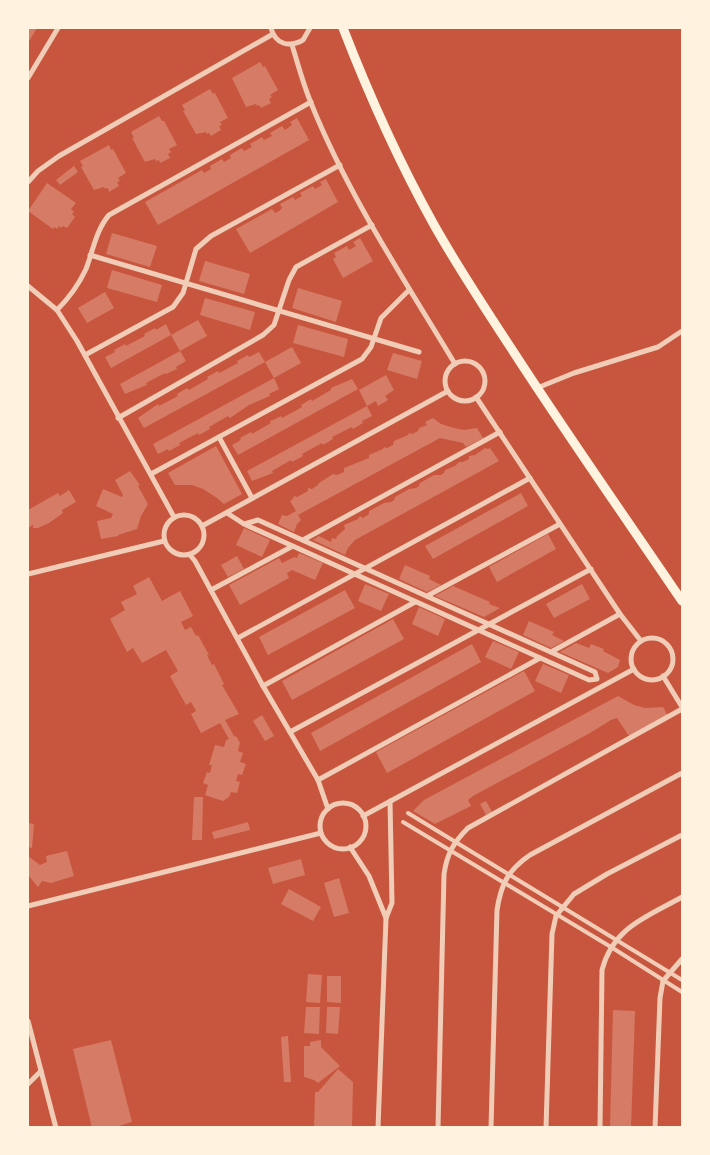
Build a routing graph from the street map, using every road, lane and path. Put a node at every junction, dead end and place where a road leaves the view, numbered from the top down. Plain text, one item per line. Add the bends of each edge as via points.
1 (58, 28) edge
2 (271, 28) edge
3 (310, 28) edge
4 (343, 28) edge
5 (273, 34) junction
6 (292, 45) junction
7 (28, 78) edge
8 (311, 102) junction
9 (340, 166) junction
10 (28, 182) edge
11 (372, 225) junction
12 (90, 255) junction
13 (187, 282) junction
14 (28, 286) edge
15 (409, 290) junction
16 (57, 310) junction
17 (280, 310) junction
18 (682, 331) edge
19 (374, 339) junction
20 (419, 352) dead end
21 (85, 355) junction
22 (455, 364) junction
23 (537, 388) junction
24 (448, 392) junction
25 (476, 397) junction
26 (118, 418) junction
27 (500, 432) junction
28 (219, 437) junction
29 (151, 474) junction
30 (530, 478) junction
31 (252, 498) junction
32 (227, 513) junction
33 (174, 517) junction
34 (244, 524) junction
35 (560, 524) junction
36 (202, 526) junction
37 (303, 540) junction
38 (164, 541) junction
39 (291, 546) junction
40 (190, 555) junction
41 (365, 568) junction
42 (591, 569) junction
43 (28, 574) edge
44 (353, 574) junction
45 (211, 590) junction
46 (427, 596) junction
47 (682, 601) edge
48 (415, 602) junction
49 (620, 614) junction
50 (488, 625) junction
51 (480, 630) junction
52 (238, 638) junction
53 (641, 641) junction
54 (551, 652) junction
55 (540, 658) junction
56 (634, 669) junction
57 (664, 676) junction
58 (264, 686) junction
59 (682, 708) edge
60 (290, 732) junction
61 (682, 773) edge
62 (318, 780) junction
63 (390, 801) junction
64 (328, 809) junction
65 (408, 813) dead end
66 (363, 816) junction
67 (403, 822) dead end
68 (321, 833) junction
69 (682, 834) edge
70 (455, 841) junction
71 (350, 847) junction
72 (450, 851) junction
73 (509, 874) junction
74 (504, 883) junction
75 (682, 897) edge
76 (28, 906) edge
77 (563, 908) junction
78 (556, 916) junction
79 (386, 918) junction
80 (616, 939) junction
81 (611, 947) junction
82 (682, 959) edge
83 (670, 972) junction
84 (682, 980) edge
85 (663, 981) junction
86 (682, 992) edge
87 (28, 1021) edge
88 (41, 1071) junction
89 (28, 1084) edge
90 (56, 1128) edge
91 (378, 1128) edge
92 (438, 1128) edge
93 (491, 1128) edge
94 (546, 1128) edge
95 (600, 1128) edge
96 (655, 1128) edge

1 - 7 street
2 - 5 street
3 - 6 street via 303,40
4 - 23 highway via 375,107 414,188 468,283
5 - 6 street via 281,42
5 - 10 street via 59,156
6 - 8 street
8 - 9 street
8 - 12 street via 114,210 100,228
9 - 11 street
9 - 13 street via 211,236 196,249
11 - 15 street
11 - 17 street via 296,267
12 - 13 street
12 - 16 street via 72,294
13 - 17 street
13 - 21 street via 173,307
14 - 16 street
15 - 19 street via 381,318
15 - 22 street
16 - 21 street
17 - 19 street
17 - 26 street via 274,325 263,335
18 - 23 street via 658,347 564,376
19 - 20 street
19 - 28 street via 366,356 356,363
21 - 26 street
22 - 24 street via 445,379
22 - 25 street via 468,362 480,368 485,380
23 - 47 highway
24 - 25 street via 458,400
24 - 31 street
25 - 27 street
26 - 29 street
27 - 30 street
27 - 37 street
28 - 29 street
28 - 31 street
29 - 33 street
30 - 35 street
30 - 41 street
31 - 32 street
32 - 34 street
32 - 36 street
33 - 36 street via 188,515
33 - 38 street via 164,529
34 - 37 street via 258,520
34 - 39 street
35 - 42 street
35 - 46 street
36 - 40 street via 204,541
37 - 41 street
38 - 40 street via 177,554
38 - 43 street
39 - 44 street
39 - 45 street
40 - 45 street
41 - 44 street
41 - 46 street
42 - 49 street
42 - 50 street
44 - 48 street
44 - 52 street
45 - 52 street
46 - 50 street
48 - 51 street
48 - 58 street
49 - 53 street
49 - 54 street
50 - 51 street
50 - 54 street
51 - 55 street
51 - 60 street
52 - 58 street
53 - 56 street via 633,650 631,663
53 - 57 street via 648,638 662,640 671,650 672,664
54 - 55 street via 595,672 597,680 589,680
55 - 62 street
56 - 57 street via 650,680
56 - 63 street
57 - 59 street
58 - 60 street
59 - 70 street via 468,828
60 - 62 street
61 - 73 street via 530,855 516,864
62 - 64 street
63 - 66 street
63 - 79 street via 392,903
64 - 66 street via 347,803
64 - 68 street via 321,820
65 - 70 street
66 - 71 street via 365,831 357,844
67 - 72 street
68 - 71 street via 336,848
68 - 76 street
69 - 77 street via 574,894
70 - 72 street
70 - 73 street
71 - 79 street via 369,876
72 - 74 street
72 - 92 street via 444,874
73 - 74 street
73 - 77 street
74 - 78 street
74 - 93 street via 497,910
75 - 80 street via 626,929
77 - 78 street
77 - 80 street
78 - 81 street
78 - 94 street via 552,934
79 - 91 street
80 - 81 street
80 - 83 street
81 - 85 street
81 - 95 street via 602,970
82 - 83 street
83 - 84 street
83 - 85 street
85 - 86 street
85 - 96 street
87 - 88 street
88 - 89 street
88 - 90 street

